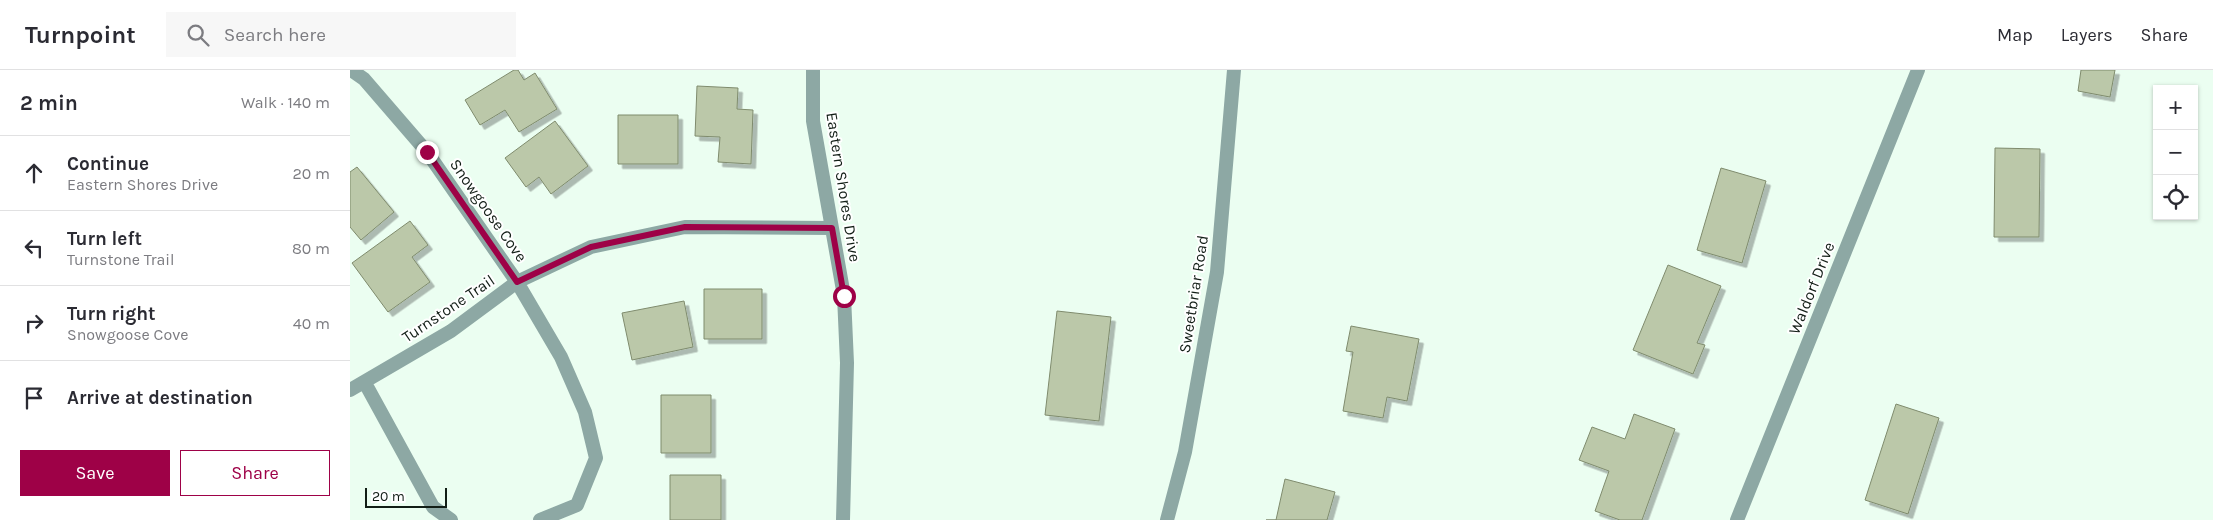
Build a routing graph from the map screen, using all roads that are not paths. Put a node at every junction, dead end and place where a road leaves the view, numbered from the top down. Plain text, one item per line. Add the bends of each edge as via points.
1 (351, 70) edge
2 (813, 70) edge
3 (1234, 70) edge
4 (1918, 70) edge
5 (832, 228) junction
6 (517, 282) junction
7 (365, 383) junction
8 (350, 390) edge
9 (451, 520) edge
10 (540, 520) edge
11 (843, 520) edge
12 (1167, 520) edge
13 (1737, 520) edge

1 - 6 street, Snowgoose Cove via 364,79 427,152
2 - 5 street, Eastern Shores Drive via 813,121
3 - 12 street, Sweetbriar Road via 1217,272 1184,452
4 - 13 street, Waldorf Drive
5 - 6 street, Turnstone Trail via 685,227 591,247
5 - 11 street, Eastern Shores Drive via 844,296 847,363
6 - 7 street, Turnstone Trail via 451,331
6 - 10 street, Snowgoose Cove via 561,357 585,412 596,458 577,505
7 - 8 street, Turnstone Trail
7 - 9 street via 433,506

